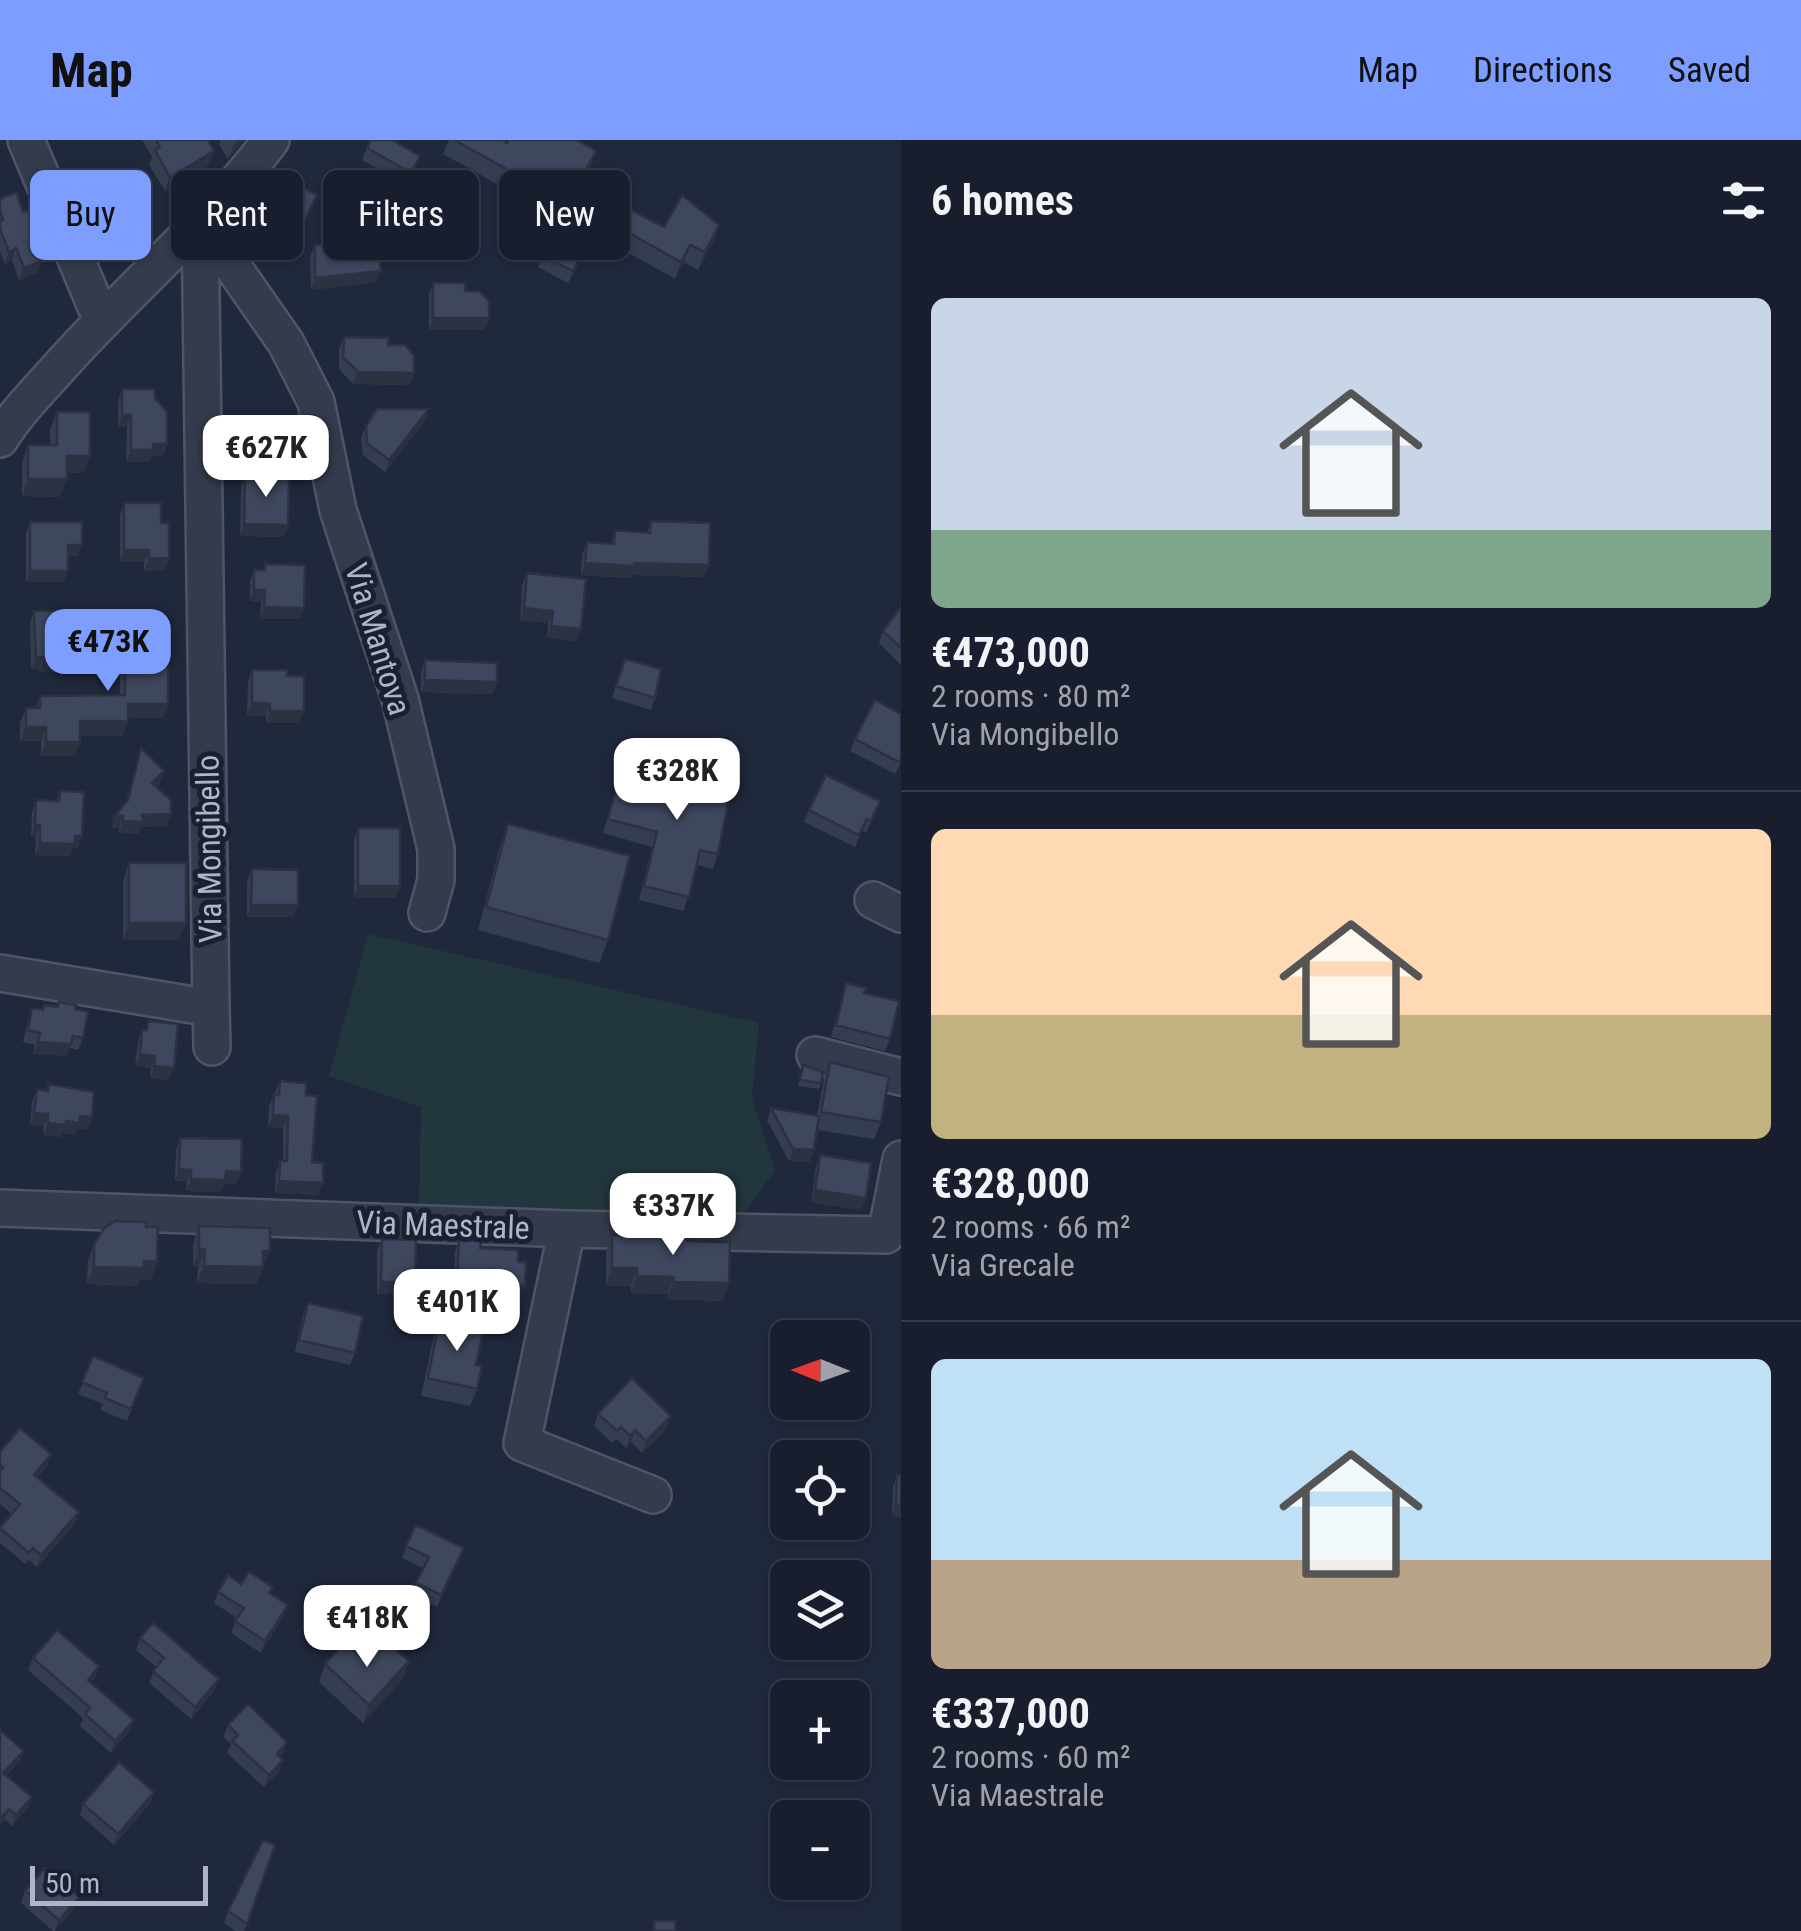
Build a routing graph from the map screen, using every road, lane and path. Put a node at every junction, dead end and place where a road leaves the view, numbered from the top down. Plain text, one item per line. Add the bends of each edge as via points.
1 (26, 140) edge
2 (271, 140) edge
3 (248, 170) edge
4 (171, 250) edge
5 (201, 260) edge
6 (228, 260) edge
7 (102, 321) junction
8 (0, 439) edge
9 (427, 912) dead end
10 (0, 973) edge
11 (211, 1008) junction
12 (212, 1047) dead end
13 (815, 1055) dead end
14 (901, 1076) edge
15 (901, 1159) edge
16 (0, 1208) edge
17 (567, 1230) junction
18 (654, 1495) dead end

1 - 7 street
2 - 3 street
4 - 7 street
5 - 11 street, Via Mongibello
6 - 9 street, Via Mantova via 286,342 316,402 338,510 400,699 436,850
7 - 8 street
10 - 11 street
11 - 12 street, Via Mongibello
13 - 14 street
15 - 17 street, Via Maestrale via 886,1235
16 - 17 street, Via Maestrale
17 - 18 street via 522,1443

